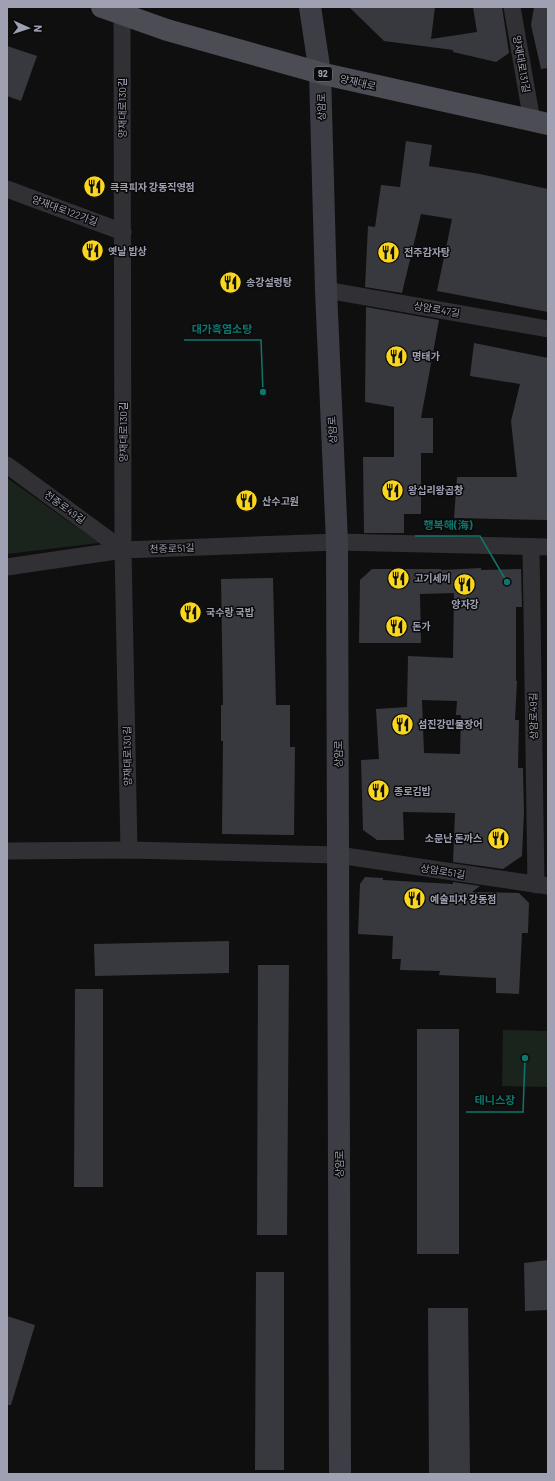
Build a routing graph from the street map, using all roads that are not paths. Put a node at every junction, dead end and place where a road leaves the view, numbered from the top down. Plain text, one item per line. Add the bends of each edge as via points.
1 (102, 7) edge
2 (310, 7) edge
3 (512, 7) edge
4 (122, 14) junction
5 (320, 73) junction
6 (540, 122) edge
7 (7, 189) edge
8 (123, 232) junction
9 (326, 290) junction
10 (548, 329) edge
11 (7, 465) edge
12 (337, 542) junction
13 (531, 547) junction
14 (548, 547) edge
15 (123, 550) junction
16 (7, 566) edge
17 (129, 850) junction
18 (7, 851) edge
19 (338, 855) junction
20 (542, 885) edge
21 (340, 1474) edge

1 - 4 main road, 양재대로 / 92
2 - 5 street, 상암로
3 - 6 street, 양재대로131길
4 - 5 main road, 양재대로 / 92 via 167,30
4 - 8 street, 양재대로130길
5 - 6 main road, 양재대로 / 92
5 - 9 street, 상암로
7 - 8 street, 양재대로122가길
8 - 15 street, 양재대로130길
9 - 10 street, 상암로47길
9 - 12 street, 상암로
11 - 15 street, 천중로49길
12 - 13 street
12 - 15 street, 천중로51길
12 - 19 street, 상암로
13 - 14 street
13 - 20 street, 상암로49길
15 - 16 street, 천중로51길
15 - 17 street, 양재대로130길
17 - 18 street
17 - 19 street
19 - 20 street, 상암로51길
19 - 21 street, 상암로

